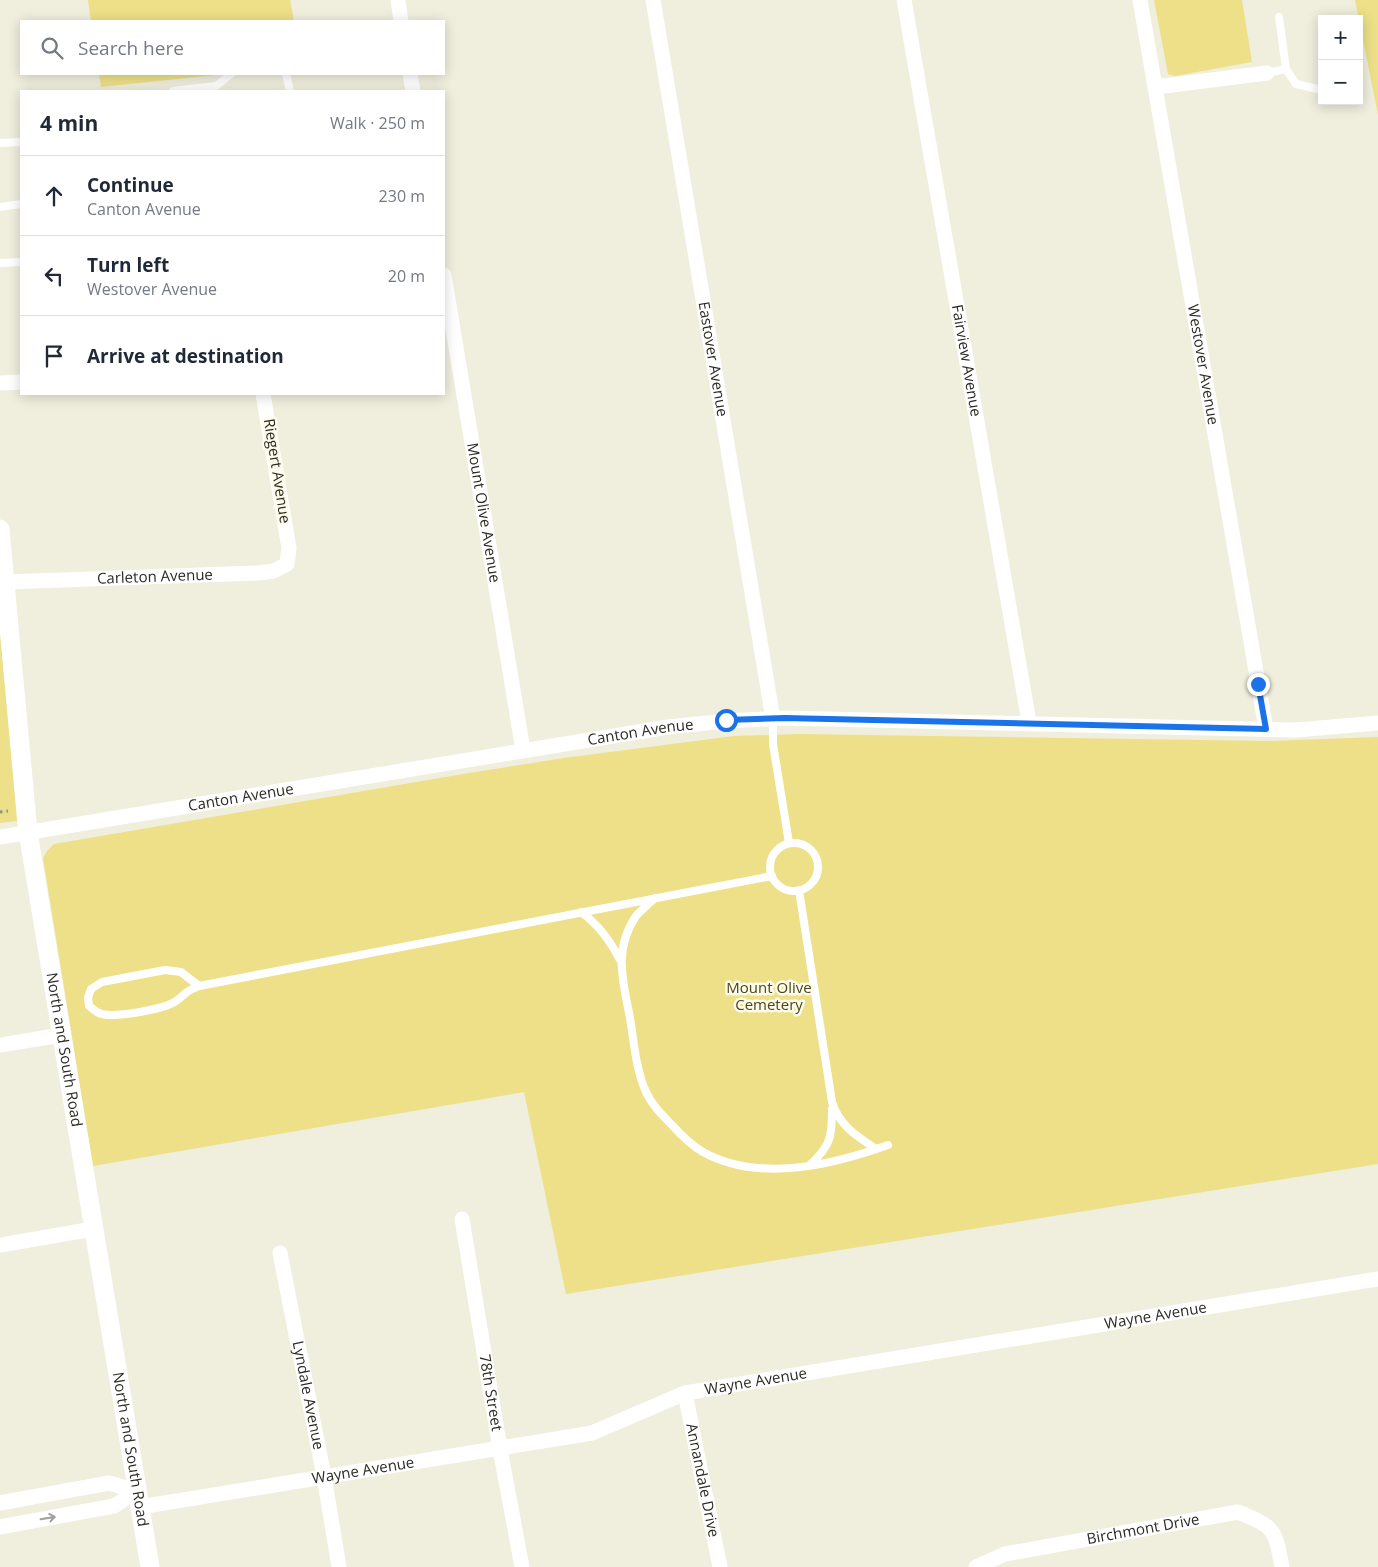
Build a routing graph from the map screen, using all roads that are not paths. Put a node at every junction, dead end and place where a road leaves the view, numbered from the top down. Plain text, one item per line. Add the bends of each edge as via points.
1 (398, 0) edge
2 (653, 0) edge
3 (904, 0) edge
4 (1140, 0) edge
5 (1279, 17) dead end
6 (401, 20) edge
7 (1286, 69) junction
8 (1267, 73) joint
9 (230, 75) edge
10 (286, 75) edge
11 (410, 75) edge
12 (1156, 87) junction
13 (1318, 89) edge
14 (182, 90) edge
15 (290, 90) edge
16 (413, 90) edge
17 (20, 142) edge
18 (0, 143) edge
19 (20, 204) edge
20 (0, 207) edge
21 (20, 262) edge
22 (0, 263) edge
23 (445, 281) edge
24 (20, 382) edge
25 (0, 383) edge
26 (263, 395) edge
27 (0, 529) edge
28 (289, 548) joint
29 (5, 582) junction
30 (774, 719) junction
31 (1029, 722) junction
32 (1378, 723) edge
33 (1266, 729) junction
34 (523, 750) junction
35 (28, 832) junction
36 (0, 837) edge
37 (789, 843) junction
38 (772, 876) junction
39 (799, 890) junction
40 (655, 898) junction
41 (581, 912) junction
42 (620, 960) junction
43 (199, 986) junction
44 (62, 1035) junction
45 (0, 1046) edge
46 (832, 1102) junction
47 (888, 1145) dead end
48 (876, 1149) junction
49 (810, 1165) junction
50 (462, 1219) dead end
51 (93, 1229) junction
52 (0, 1245) edge
53 (280, 1253) dead end
54 (1378, 1279) edge
55 (685, 1393) junction
56 (500, 1449) junction
57 (324, 1476) junction
58 (139, 1499) junction
59 (0, 1503) edge
60 (0, 1527) edge
61 (150, 1567) edge
62 (339, 1567) edge
63 (522, 1567) edge
64 (720, 1567) edge
65 (976, 1567) edge
66 (1282, 1567) edge

1 - 6 street
2 - 30 street, Eastover Avenue
3 - 31 street, Fairview Avenue
4 - 12 street, Westover Avenue
5 - 7 lane
7 - 8 lane
7 - 13 lane via 1296,84
8 - 12 street
9 - 14 lane via 216,86
10 - 15 lane
11 - 16 street
12 - 33 street, Westover Avenue
17 - 18 lane
19 - 20 lane
21 - 22 lane
23 - 34 street, Mount Olive Avenue
24 - 25 street
26 - 28 street, Riegert Avenue
27 - 29 street, North and South Road
28 - 29 street, Carleton Avenue via 287,564 274,572
29 - 35 street, North and South Road
30 - 31 street, Canton Avenue
30 - 34 street, Canton Avenue via 726,720 668,727
30 - 37 lane via 773,744
31 - 33 street, Canton Avenue
32 - 33 street, Canton Avenue via 1296,730
34 - 35 street, Canton Avenue
35 - 36 street, Canton Avenue
35 - 44 street, North and South Road
37 - 38 lane via 775,852 770,868
37 - 39 lane via 805,845 816,855 818,862 812,883
38 - 39 lane via 783,888
38 - 40 lane
39 - 46 lane
40 - 41 lane
40 - 42 lane via 637,916 629,930
41 - 42 lane via 606,934
41 - 43 lane
42 - 49 lane via 640,1072 647,1093 658,1110 685,1139 704,1152 728,1162 775,1169
43 - 43 lane via 186,990 176,1001 162,1007 115,1015 100,1014 90,1006 88,998 91,989 102,982 165,970 181,972
44 - 45 street
44 - 51 street, North and South Road
46 - 48 lane via 836,1116
46 - 49 lane via 830,1140 824,1152
47 - 48 lane
48 - 49 lane
50 - 56 street, 78th Street
51 - 52 street
51 - 58 street, North and South Road
53 - 57 street, Lyndale Avenue
54 - 55 street, Wayne Avenue
55 - 56 street, Wayne Avenue via 592,1433
55 - 64 street, Annandale Drive
56 - 57 street, Wayne Avenue
56 - 63 street, 78th Street
57 - 58 street, Wayne Avenue
57 - 62 street, Lyndale Avenue
58 - 59 street, Wayne Avenue via 109,1483
60 -> 58 street, Wayne Avenue
58 - 61 street, North and South Road
65 - 66 street, Birchmont Drive via 1005,1554 1238,1512 1262,1522 1276,1537

